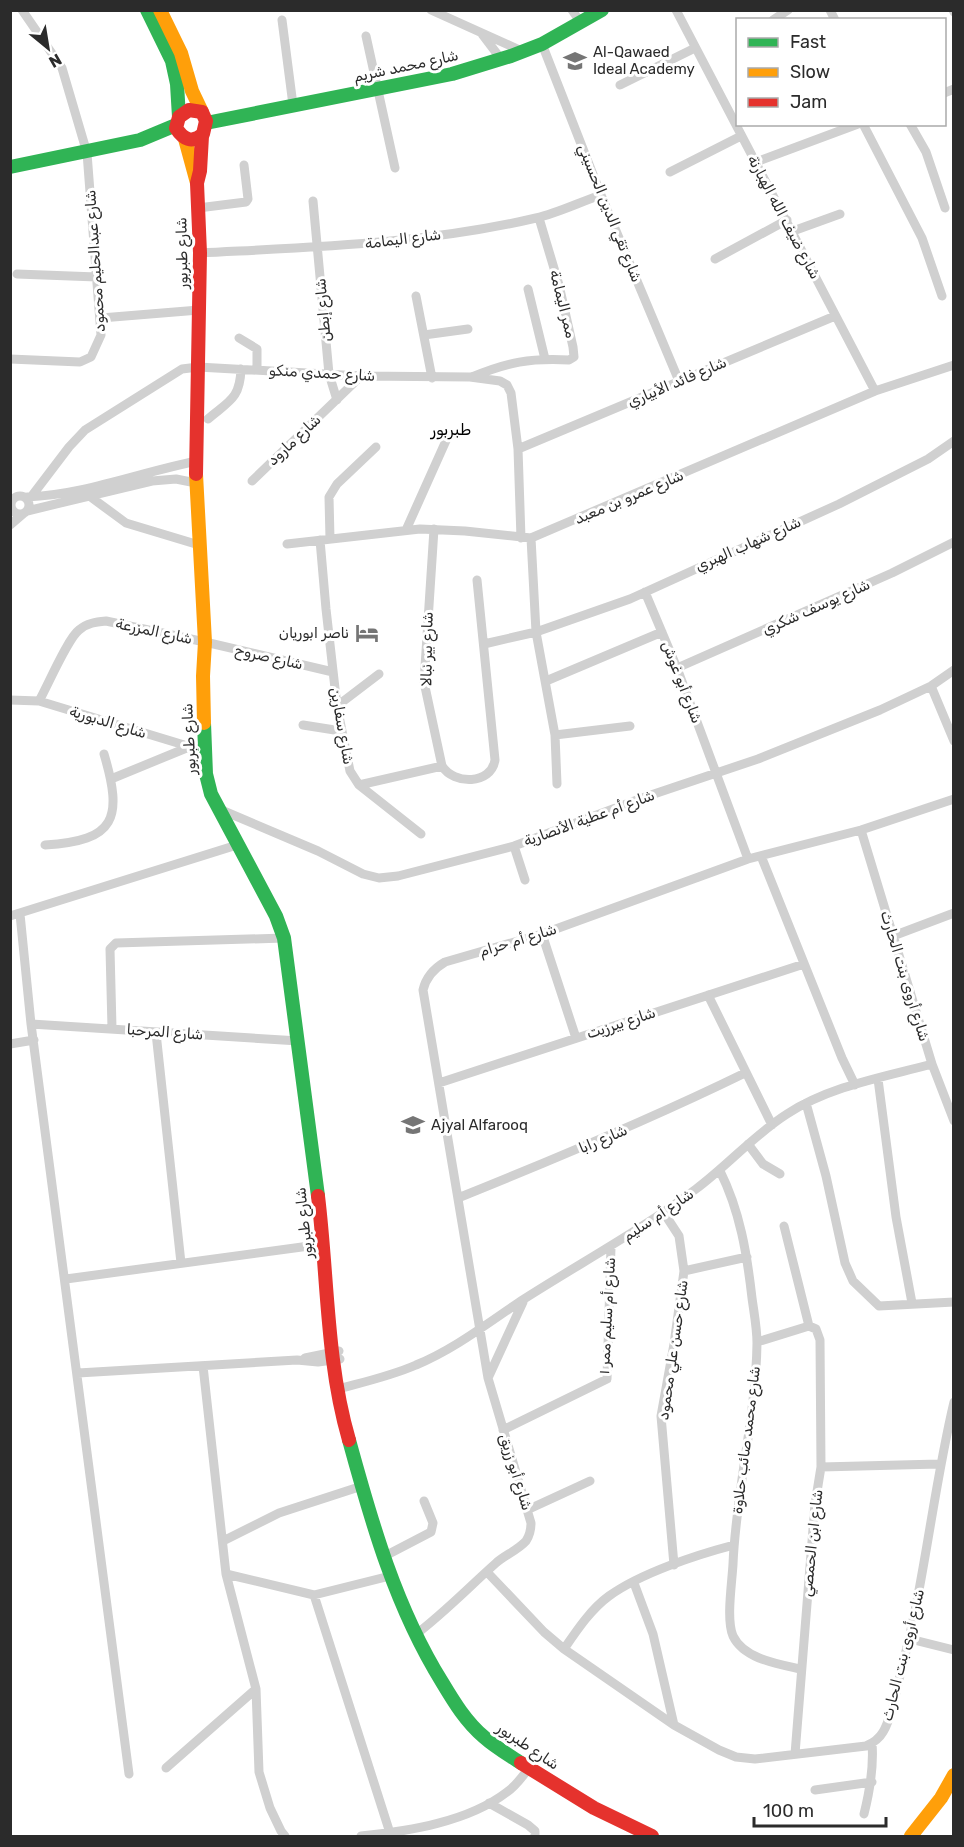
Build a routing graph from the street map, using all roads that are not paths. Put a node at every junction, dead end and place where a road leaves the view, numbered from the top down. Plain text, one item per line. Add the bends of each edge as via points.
1 (22, 10) edge
2 (147, 10) edge
3 (160, 10) edge
4 (431, 10) edge
5 (572, 10) edge
6 (602, 10) edge
7 (676, 10) edge
8 (282, 20) dead end
9 (581, 23) junction
10 (482, 34) junction
11 (366, 36) dead end
12 (542, 44) junction
13 (695, 48) junction
14 (524, 52) junction
15 (501, 59) junction
16 (620, 85) dead end
17 (378, 90) junction
18 (293, 105) junction
19 (204, 124) junction
20 (853, 126) edge
21 (865, 126) edge
22 (911, 126) edge
23 (180, 130) junction
24 (741, 136) junction
25 (87, 153) junction
26 (756, 162) junction
27 (243, 165) dead end
28 (10, 167) edge
29 (395, 168) dead end
30 (670, 172) dead end
31 (197, 183) junction
32 (601, 195) junction
33 (313, 201) dead end
34 (198, 208) junction
35 (945, 208) dead end
36 (840, 214) dead end
37 (539, 218) junction
38 (787, 220) junction
39 (793, 231) junction
40 (318, 247) junction
41 (200, 253) junction
42 (715, 259) dead end
43 (17, 274) dead end
44 (97, 277) junction
45 (528, 289) dead end
46 (416, 296) dead end
47 (942, 296) dead end
48 (199, 310) junction
49 (835, 316) junction
50 (101, 318) junction
51 (468, 329) dead end
52 (424, 335) junction
53 (239, 338) dead end
54 (10, 359) edge
55 (545, 359) junction
56 (954, 365) edge
57 (198, 367) junction
58 (241, 369) junction
59 (257, 370) junction
60 (329, 374) junction
61 (361, 376) junction
62 (470, 377) junction
63 (432, 378) junction
64 (679, 381) junction
65 (875, 391) junction
66 (337, 400) junction
67 (208, 419) dead end
68 (449, 434) dead end
69 (954, 441) edge
70 (376, 447) dead end
71 (518, 449) junction
72 (197, 460) junction
73 (252, 481) dead end
74 (196, 483) junction
75 (88, 495) junction
76 (16, 502) edge
77 (25, 512) junction
78 (10, 525) edge
79 (434, 529) junction
80 (406, 530) junction
81 (526, 538) junction
82 (325, 540) junction
83 (954, 542) edge
84 (287, 544) dead end
85 (200, 545) junction
86 (477, 580) dead end
87 (645, 592) junction
88 (536, 632) junction
89 (662, 632) junction
90 (204, 642) junction
91 (484, 644) junction
92 (677, 668) junction
93 (954, 670) edge
94 (333, 672) junction
95 (379, 674) dead end
96 (546, 681) junction
97 (931, 686) junction
98 (10, 700) edge
99 (39, 701) junction
100 (337, 706) junction
101 (303, 725) dead end
102 (630, 726) dead end
103 (341, 731) junction
104 (555, 735) junction
105 (954, 741) edge
106 (189, 747) junction
107 (204, 751) junction
108 (104, 754) dead end
109 (442, 766) junction
110 (717, 772) junction
111 (111, 779) junction
112 (556, 784) dead end
113 (359, 785) junction
114 (954, 799) edge
115 (219, 809) junction
116 (861, 830) junction
117 (421, 834) dead end
118 (45, 845) dead end
119 (237, 845) junction
120 (514, 846) junction
121 (761, 856) junction
122 (748, 859) junction
123 (525, 880) dead end
124 (954, 913) edge
125 (15, 915) edge
126 (542, 934) junction
127 (892, 936) junction
128 (284, 938) junction
129 (804, 964) junction
130 (708, 995) junction
131 (31, 1024) junction
132 (112, 1028) junction
133 (156, 1033) junction
134 (576, 1038) junction
135 (34, 1040) junction
136 (299, 1041) junction
137 (10, 1044) edge
138 (932, 1064) junction
139 (745, 1073) junction
140 (878, 1079) junction
141 (439, 1083) junction
142 (855, 1085) junction
143 (806, 1103) junction
144 (954, 1121) edge
145 (772, 1125) junction
146 (748, 1144) junction
147 (720, 1172) junction
148 (780, 1174) dead end
149 (458, 1198) junction
150 (664, 1213) junction
151 (784, 1226) dead end
152 (324, 1244) junction
153 (611, 1247) junction
154 (747, 1257) junction
155 (181, 1263) junction
156 (684, 1271) junction
157 (66, 1279) junction
158 (524, 1299) junction
159 (954, 1302) edge
160 (912, 1303) junction
161 (809, 1326) junction
162 (479, 1331) junction
163 (757, 1342) junction
164 (335, 1355) junction
165 (203, 1366) junction
166 (78, 1373) junction
167 (488, 1378) junction
168 (342, 1391) junction
169 (954, 1402) edge
170 (503, 1430) junction
171 (939, 1464) junction
172 (821, 1467) junction
173 (361, 1481) junction
174 (590, 1481) dead end
175 (424, 1501) dead end
176 (527, 1510) junction
177 (223, 1541) junction
178 (734, 1545) junction
179 (383, 1557) junction
180 (674, 1565) junction
181 (487, 1572) junction
182 (226, 1574) junction
183 (390, 1576) junction
184 (634, 1583) junction
185 (314, 1594) junction
186 (415, 1635) junction
187 (910, 1639) junction
188 (564, 1649) junction
189 (954, 1650) edge
190 (800, 1669) junction
191 (256, 1689) junction
192 (674, 1725) junction
193 (872, 1743) junction
194 (795, 1754) junction
195 (165, 1768) dead end
196 (529, 1768) junction
197 (129, 1774) dead end
198 (952, 1781) edge
199 (872, 1782) junction
200 (815, 1790) dead end
201 (489, 1803) junction
202 (864, 1814) dead end
203 (390, 1833) junction
204 (285, 1836) edge
205 (361, 1836) edge
206 (535, 1836) edge
207 (652, 1836) edge
208 (911, 1836) edge

1 - 25 street, شارع عبدالحليم محمود via 62,68
2 - 23 street, شارع طبربور via 172,62
3 - 19 street, شارع طبربور via 182,53
4 - 10 street
5 - 9 street
6 - 9 street, شارع محمد شريم
7 - 13 street, شارع ضيف الله الهبارنة
8 - 18 street
9 - 12 street, شارع محمد شريم
10 - 14 street
10 - 15 street
11 - 17 street
12 - 14 street, شارع محمد شريم
12 - 32 street, شارع تقي الدين الحسيني
13 - 16 street
13 - 24 street, شارع ضيف الله الهبارنة
14 - 15 street, شارع محمد شريم
15 - 17 street, شارع محمد شريم
17 - 18 street, شارع محمد شريم
17 - 29 street
18 - 19 street, شارع محمد شريم
19 - 23 street via 192,141
19 - 23 street via 189,110
19 - 31 street, شارع طبربور
20 - 26 street
21 - 47 street via 917,227
22 - 35 street via 928,159
23 - 25 street
23 - 31 street, شارع طبربور
24 - 26 street, شارع ضيف الله الهبارنة
24 - 30 street
25 - 28 street
25 - 44 street, شارع عبدالحليم محمود
26 - 38 street, شارع ضيف الله الهبارنة
27 - 34 street via 246,202
31 - 34 street, شارع طبربور
32 - 37 street, شارع اليمامة
32 - 64 street, شارع تقي الدين الحسيني
33 - 40 street, شارع إبطن
34 - 41 street, شارع طبربور
36 - 39 street
37 - 40 street, شارع اليمامة via 434,236
37 - 55 street, ممر اليمامة via 574,352 572,360
38 - 39 street, شارع ضيف الله الهبارنة
38 - 42 street
39 - 49 street, شارع ضيف الله الهبارنة
40 - 41 street, شارع اليمامة
40 - 60 street, شارع إبطن
41 - 48 street, شارع طبربور
43 - 44 street
44 - 50 street, شارع عبدالحليم محمود
45 - 55 street
46 - 52 street
48 - 50 street
48 - 57 street, شارع طبربور
49 - 64 street, شارع فائد الأبياري
49 - 65 street, شارع ضيف الله الهبارنة
50 - 54 street, شارع عبدالحليم محمود via 99,342 87,360 70,363
51 - 52 street
52 - 63 street
53 - 59 street via 256,349
55 - 62 street, ممر اليمامة via 512,363
56 - 65 street, شارع عمرو بن معبد
57 - 58 street, شارع حمدي منكو
57 - 72 street, شارع طبربور
57 - 76 street, شارع حمدي منكو via 182,369 85,430
58 - 59 street, شارع حمدي منكو
58 - 67 street via 241,384 235,396
59 - 60 street, شارع حمدي منكو
60 - 61 street, شارع حمدي منكو
60 - 66 street
61 - 63 street, شارع حمدي منكو
61 - 66 street, شارع مارود
62 - 63 street, شارع حمدي منكو
62 - 71 street, شارع حمدي منكو via 507,385
64 - 71 street, شارع فائد الأبياري
65 - 81 street, شارع عمرو بن معبد
66 - 73 street, شارع مارود
68 - 80 street
69 - 87 street, شارع شهاب الهبري via 870,489
70 - 82 street, شارع سفارين via 337,484 330,497
71 - 81 street, شارع حمدي منكو
72 - 74 street, شارع طبربور
72 - 76 street
74 - 75 street via 161,480
74 - 85 street, شارع طبربور
75 - 77 street
75 - 85 street via 126,523
76 - 77 street via 15,512
76 - 77 street via 29,503
77 - 78 street
79 - 80 street
79 - 81 street
79 - 109 street, شارع بير نبالا via 424,682
80 - 82 street
81 - 88 street, شارع حمدي منكو
82 - 84 street
82 - 94 street, شارع سفارين
83 - 92 street, شارع يوسف شكري
85 - 90 street, شارع طبربور
86 - 91 street
87 - 88 street, شارع شهاب الهبري
87 - 89 street, شارع أبو غوش
88 - 91 street
88 - 96 street, شارع حمدي منكو
89 - 92 street, شارع أبو غوش
89 - 96 street
90 - 94 street, شارع صروح
90 - 99 street, شارع المزرعة via 106,621 86,625 74,634
90 - 107 street, شارع طبربور
91 - 109 street via 494,766 485,776 468,780 452,776
92 - 110 street, شارع أبو غوش
93 - 97 street, شارع أم عطية الأنصارية
94 - 100 street, شارع سفارين
95 - 100 street
96 - 104 street, شارع حمدي منكو
97 - 105 street
97 - 110 street, شارع أم عطية الأنصارية via 825,733
98 - 99 street, شارع الدبورية
99 - 106 street, شارع الدبورية
100 - 103 street, شارع سفارين
101 - 103 street
102 - 104 street
103 - 113 street, شارع سفارين via 349,765
104 - 112 street, شارع حمدي منكو
106 - 107 street, شارع الدبورية
106 - 111 street
107 - 115 street, شارع طبربور via 209,787
108 - 111 street
109 - 113 street, شارع سفارين
110 - 120 street, شارع أم عطية الأنصارية
110 - 122 street, شارع أبو غوش
111 - 118 street via 114,813 109,822 80,841
113 - 117 street
114 - 116 street, شارع أم حرام
115 - 119 street, شارع طبربور
115 - 120 street, شارع أم عطية الأنصارية via 379,878
116 - 121 street, شارع أم حرام
116 - 127 street, شارع أروى بنت الحارث
119 - 125 street
119 - 128 street, شارع طبربور
120 - 123 street
121 - 122 street, شارع أم حرام
121 - 129 street
122 - 126 street, شارع أم حرام
124 - 127 street
125 - 131 street
126 - 134 street
126 - 141 street, شارع أم حرام via 446,962 427,979 423,990
127 - 138 street, شارع أروى بنت الحارث
128 - 132 street via 116,943 110,949
128 - 136 street, شارع طبربور
129 - 130 street, شارع بيرزيت
129 - 142 street
130 - 134 street, شارع بيرزيت
130 - 139 street
131 - 132 street, شارع المرحبا
131 - 135 street
132 - 133 street, شارع المرحبا
133 - 136 street, شارع المرحبا
133 - 155 street
134 - 141 street, شارع بيرزيت
135 - 137 street
135 - 157 street
136 - 152 street, شارع طبربور
138 - 140 street, شارع أم سليم
138 - 144 street, شارع أروى بنت الحارث
139 - 145 street
139 - 149 street, شارع رابا via 597,1142
140 - 142 street, شارع أم سليم
140 - 160 street
141 - 149 street, شارع أم حرام
142 - 143 street, شارع أم سليم
143 - 145 street, شارع أم سليم
143 - 160 street via 848,1270 874,1304 884,1307
145 - 146 street, شارع أم سليم
146 - 147 street, شارع أم سليم
146 - 148 street via 759,1160
147 - 150 street, شارع أم سليم
147 - 154 street, شارع محمد صائب حلاوة via 736,1208
149 - 162 street, شارع أم حرام
150 - 153 street, شارع أم سليم
150 - 156 street, شارع حسن علي محمود via 679,1236
151 - 161 street
152 - 155 street
152 - 164 street, شارع طبربور
153 - 158 street, شارع أم سليم
153 - 170 street, شارع أم سليم ممر ١ via 607,1379
154 - 156 street
154 - 163 street, شارع محمد صائب حلاوة
155 - 157 street
156 - 180 street, شارع حسن علي محمود via 661,1416
157 - 166 street
158 - 162 street, شارع أم سليم
158 - 167 street
159 - 160 street
161 - 163 street
161 - 172 street, شارع ابن الحمصي via 816,1329 820,1340
162 - 167 street, شارع أبو زريق
162 - 168 street, شارع أم سليم via 415,1365 369,1385
163 - 178 street, شارع محمد صائب حلاوة
164 - 165 street
164 - 168 street, شارع طبربور
165 - 166 street
165 - 177 street
166 - 197 street
167 - 170 street, شارع أبو زريق
168 - 173 street, شارع طبربور via 354,1430
169 - 171 street, شارع أروى بنت الحارث
170 - 176 street, شارع أبو زريق
171 - 172 street
171 - 187 street, شارع أروى بنت الحارث
172 - 190 street, شارع ابن الحمصي
173 - 177 street via 279,1513
173 - 179 street, شارع طبربور
174 - 176 street
175 - 179 street via 433,1523 431,1532
176 - 181 street, شارع أبو زريق via 531,1523 528,1539
177 - 182 street
178 - 180 street
178 - 190 street, شارع محمد صائب حلاوة via 733,1635 746,1652
179 - 183 street, شارع طبربور
180 - 184 street
181 - 186 street, شارع أبو زريق
181 - 188 street
182 - 185 street
182 - 191 street
183 - 185 street
183 - 186 street, شارع طبربور
184 - 188 street via 601,1604
184 - 192 street via 653,1634
185 - 203 street
186 - 196 street, شارع طبربور via 447,1693 468,1721 493,1745
187 - 189 street
187 - 193 street, شارع أروى بنت الحارث via 885,1728
188 - 192 street
190 - 194 street, شارع ابن الحمصي
191 - 195 street
191 - 204 street via 259,1772 270,1808
192 - 194 street via 736,1756 755,1759
193 - 194 street via 859,1748
193 - 199 street
196 - 201 street via 509,1791
196 - 207 street, شارع طبربور via 600,1811
198 - 208 street
199 - 200 street
199 - 202 street
201 - 203 street via 433,1825
201 - 206 street via 534,1829
203 - 205 street

